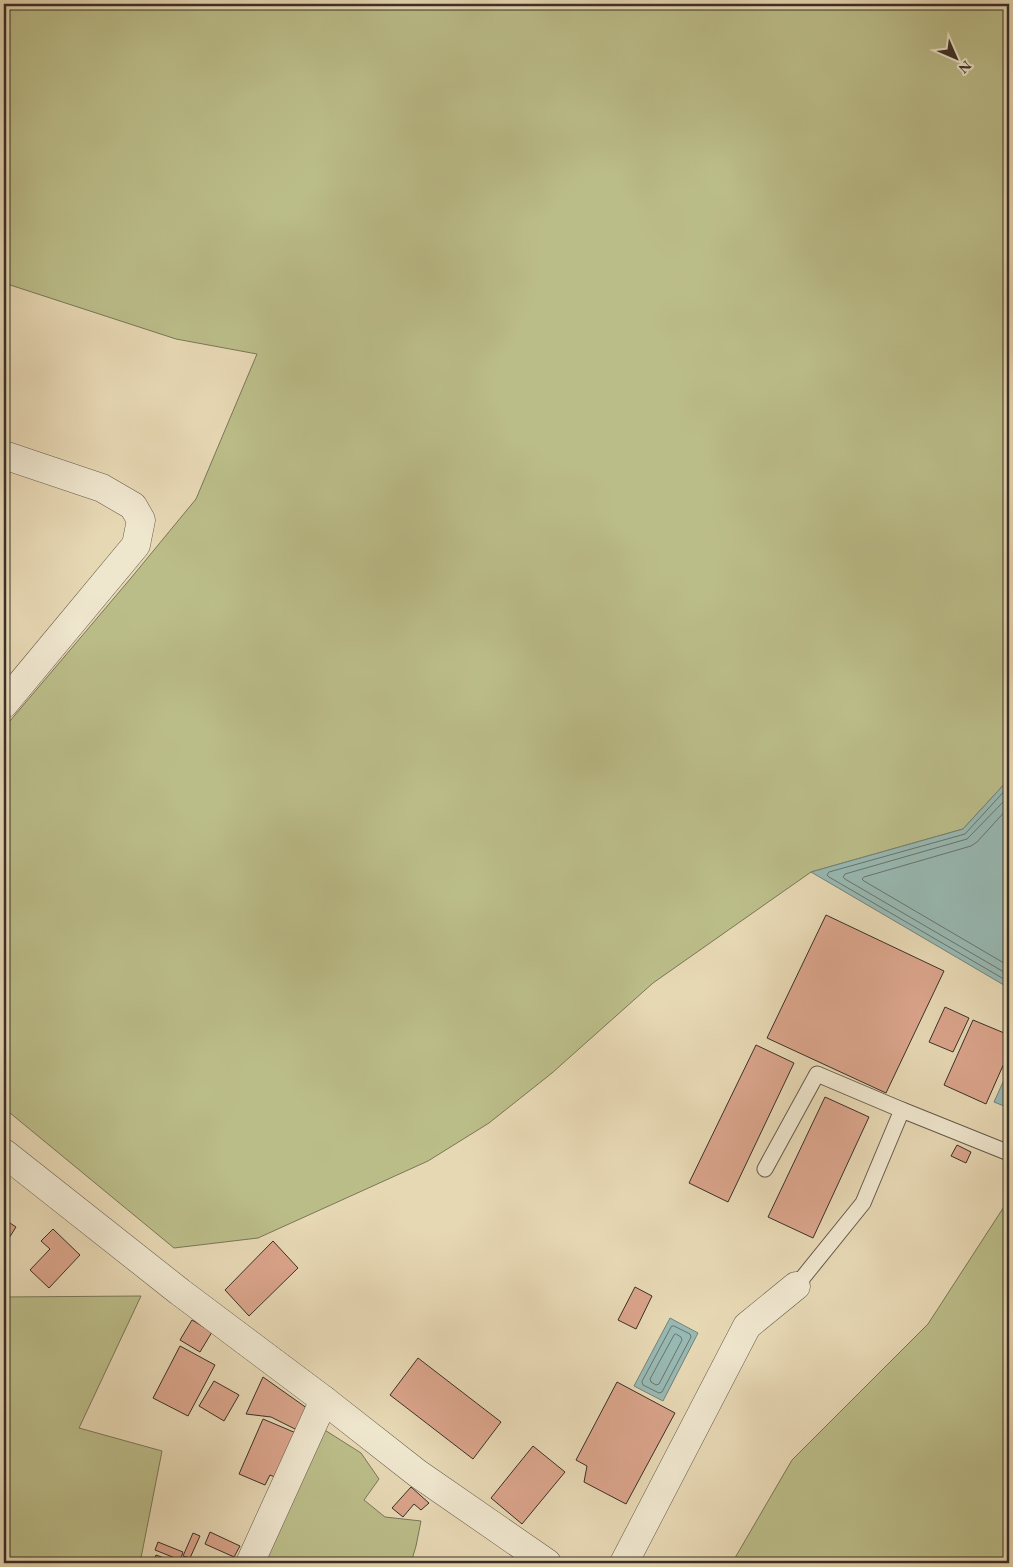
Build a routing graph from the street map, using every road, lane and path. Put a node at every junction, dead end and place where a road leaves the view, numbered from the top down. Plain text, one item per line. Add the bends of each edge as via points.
1 (4, 455) edge
2 (4, 704) edge
3 (902, 1110) junction
4 (4, 1153) edge
5 (1009, 1153) edge
6 (765, 1169) dead end
7 (796, 1286) joint
8 (324, 1400) junction
9 (250, 1563) edge
10 (547, 1563) edge
11 (624, 1563) edge

1 - 2 street via 102,488 133,506 140,520 136,545
3 - 5 lane
3 - 6 lane via 818,1074
3 - 7 lane via 863,1203
4 - 8 street
7 - 11 street via 747,1326
8 - 9 street
8 - 10 street via 417,1473

